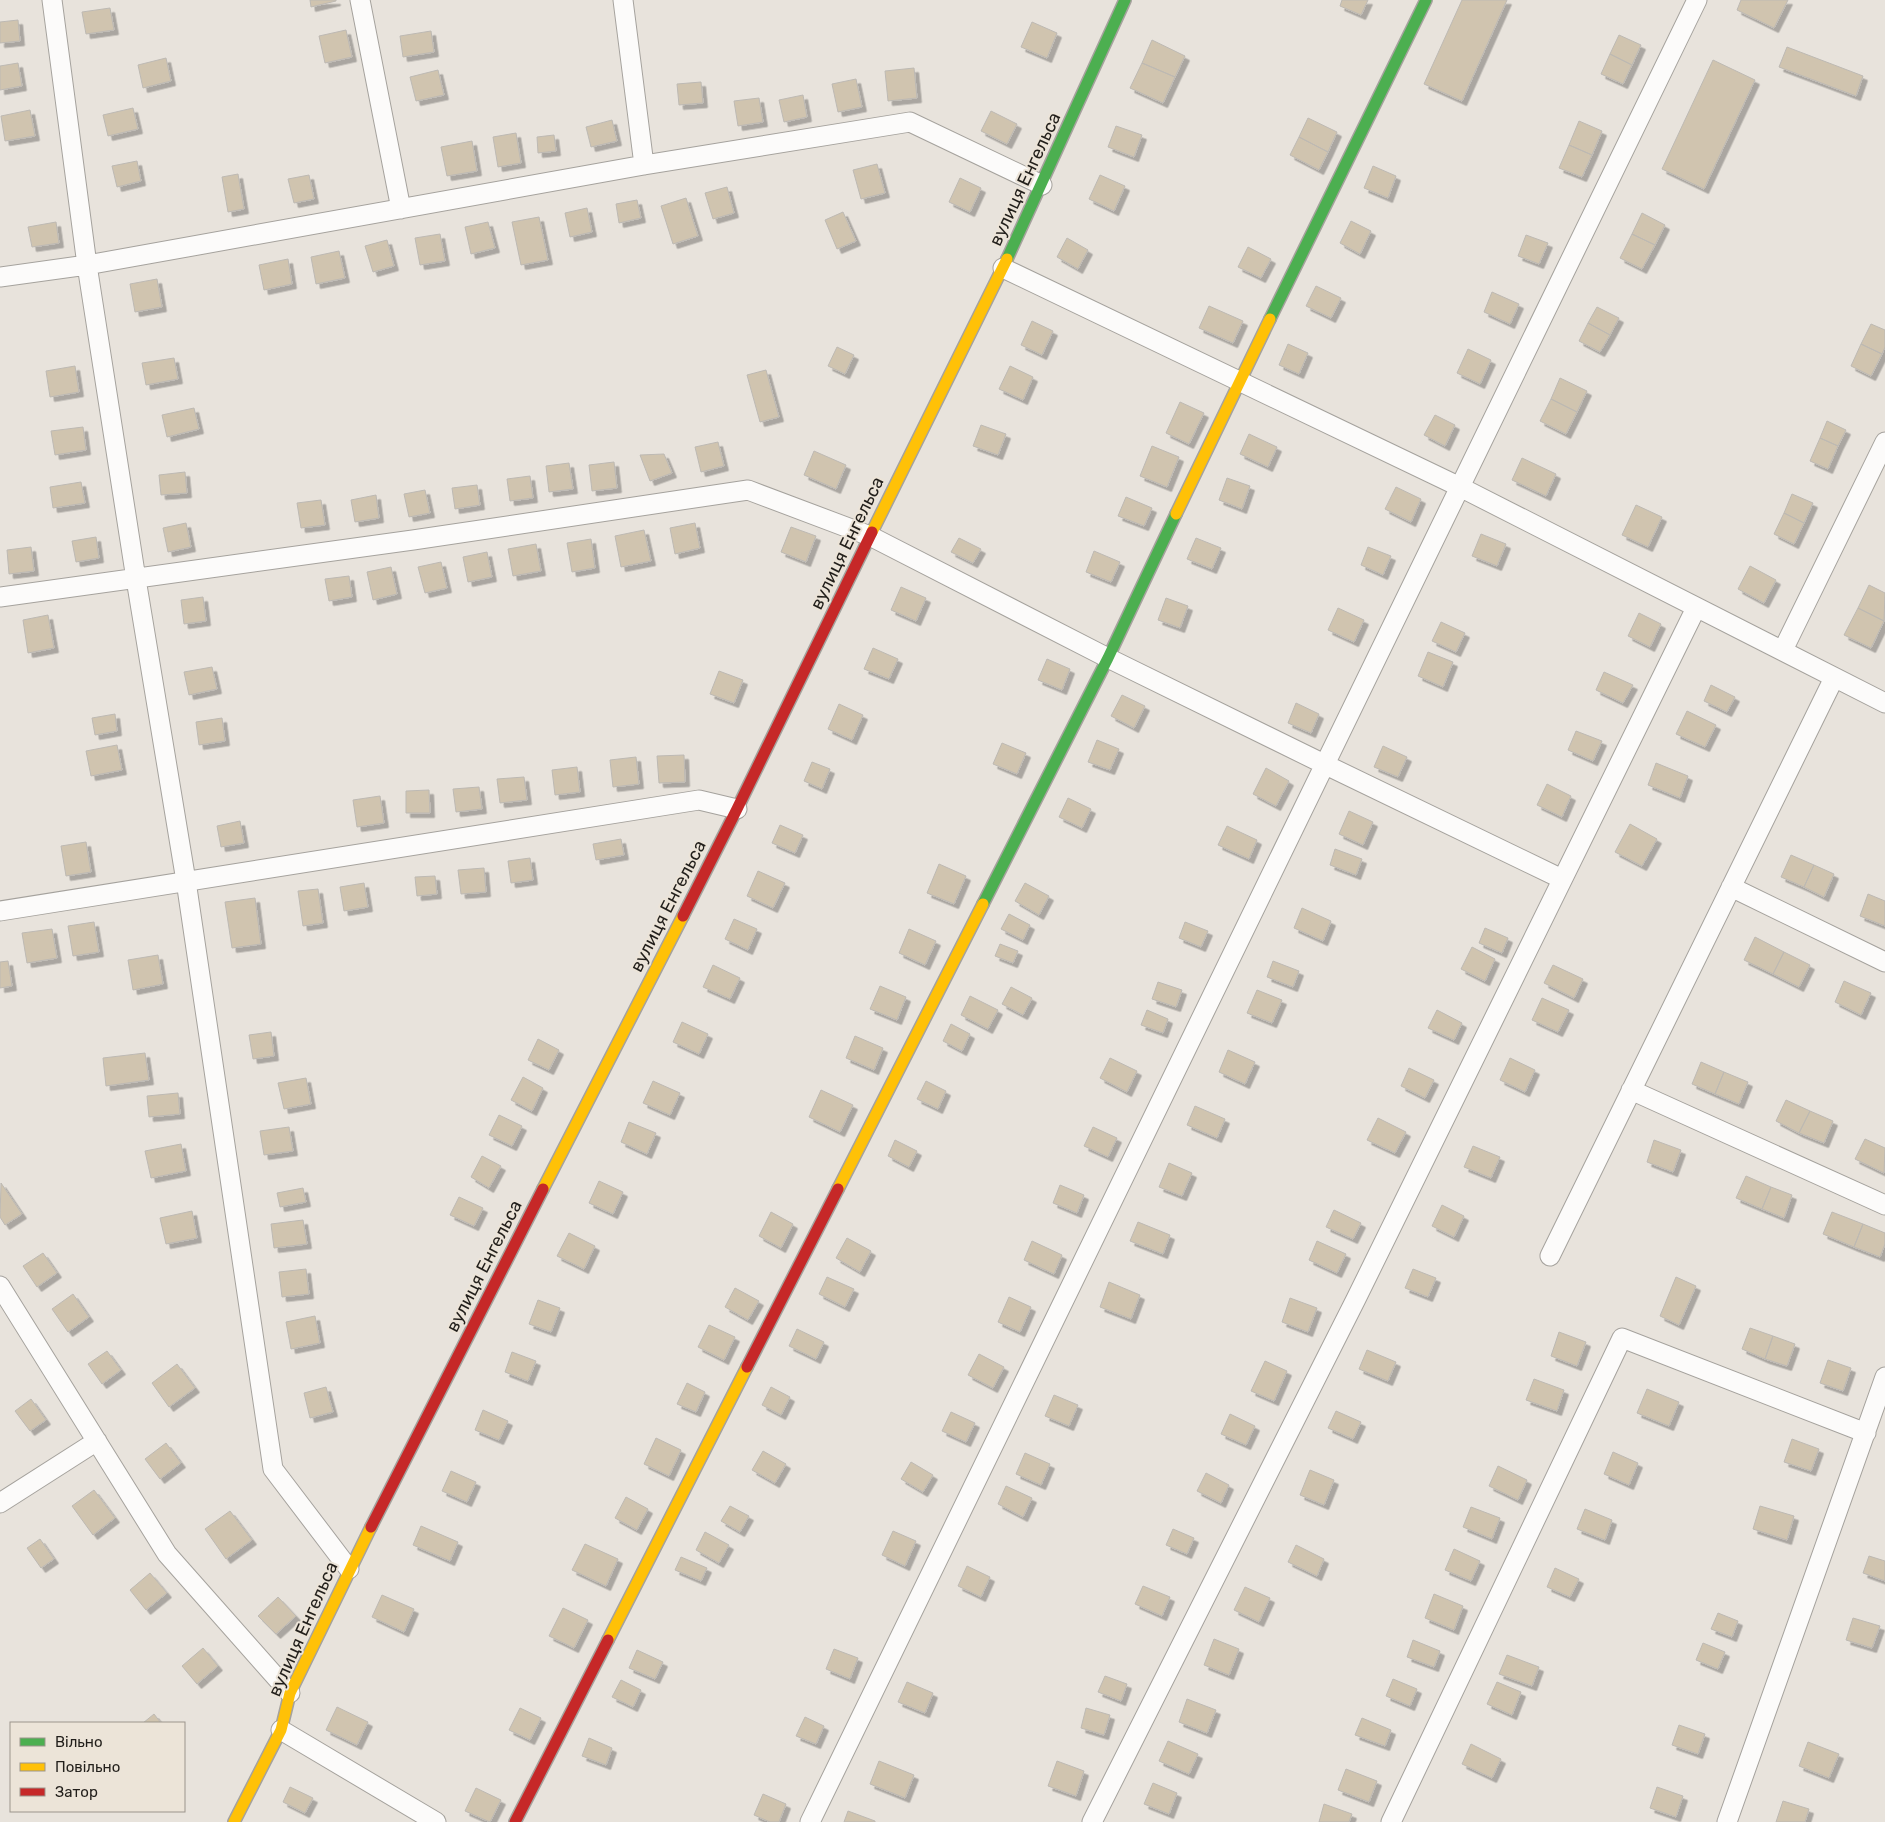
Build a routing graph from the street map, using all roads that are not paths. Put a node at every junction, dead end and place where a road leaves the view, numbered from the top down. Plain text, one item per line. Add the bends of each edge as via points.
1 (52, 0) edge
2 (360, 0) edge
3 (623, 0) edge
4 (1125, 0) edge
5 (1426, 0) edge
6 (1697, 0) edge
7 (644, 165) junction
8 (1042, 185) junction
9 (401, 209) junction
10 (88, 265) junction
11 (1003, 268) junction
12 (0, 277) edge
13 (1239, 382) junction
14 (1885, 442) edge
15 (1460, 487) junction
16 (870, 536) junction
17 (136, 579) junction
18 (0, 597) edge
19 (1696, 608) junction
20 (1783, 650) junction
21 (1108, 658) junction
22 (1834, 678) junction
23 (1885, 703) edge
24 (1326, 765) junction
25 (737, 809) junction
26 (1562, 879) junction
27 (186, 881) junction
28 (1731, 887) junction
29 (0, 911) edge
30 (1885, 962) edge
31 (1632, 1090) junction
32 (1885, 1205) edge
33 (1550, 1256) dead end
34 (0, 1286) edge
35 (1885, 1377) edge
36 (1866, 1433) junction
37 (97, 1441) junction
38 (0, 1503) edge
39 (349, 1569) junction
40 (290, 1693) junction
41 (280, 1730) junction
42 (234, 1822) edge
43 (436, 1822) edge
44 (515, 1822) edge
45 (810, 1822) edge
46 (1092, 1822) edge
47 (1391, 1822) edge
48 (1727, 1822) edge

1 - 10 street
2 - 9 street
3 - 7 street
4 - 8 street, вулиця Енгельса
5 - 13 street
6 - 15 street
7 - 8 street via 910,122
7 - 9 street
8 - 11 street, вулиця Енгельса
9 - 10 street
10 - 12 street
10 - 17 street
11 - 13 street
11 - 16 street, вулиця Енгельса
13 - 15 street
13 - 21 street
14 - 20 street
15 - 19 street
15 - 24 street
16 - 17 street via 748,490
16 - 21 street
16 - 25 street, вулиця Енгельса
17 - 18 street
17 - 27 street
19 - 20 street
19 - 26 street
20 - 22 street
21 - 24 street
21 - 44 street
22 - 23 street
22 - 28 street
24 - 26 street
24 - 45 street
25 - 27 street via 699,800
25 - 39 street, вулиця Енгельса
26 - 46 street via 1356,1299
27 - 29 street
27 - 39 street via 273,1469
28 - 30 street
28 - 31 street
31 - 32 street
31 - 33 street
34 - 37 street
35 - 36 street
36 - 47 street via 1622,1338
36 - 48 street
37 - 38 street
37 - 40 street via 167,1554
39 - 40 street, вулиця Енгельса
40 - 41 street, вулиця Енгельса
41 - 42 street, вулиця Енгельса
41 - 43 street

